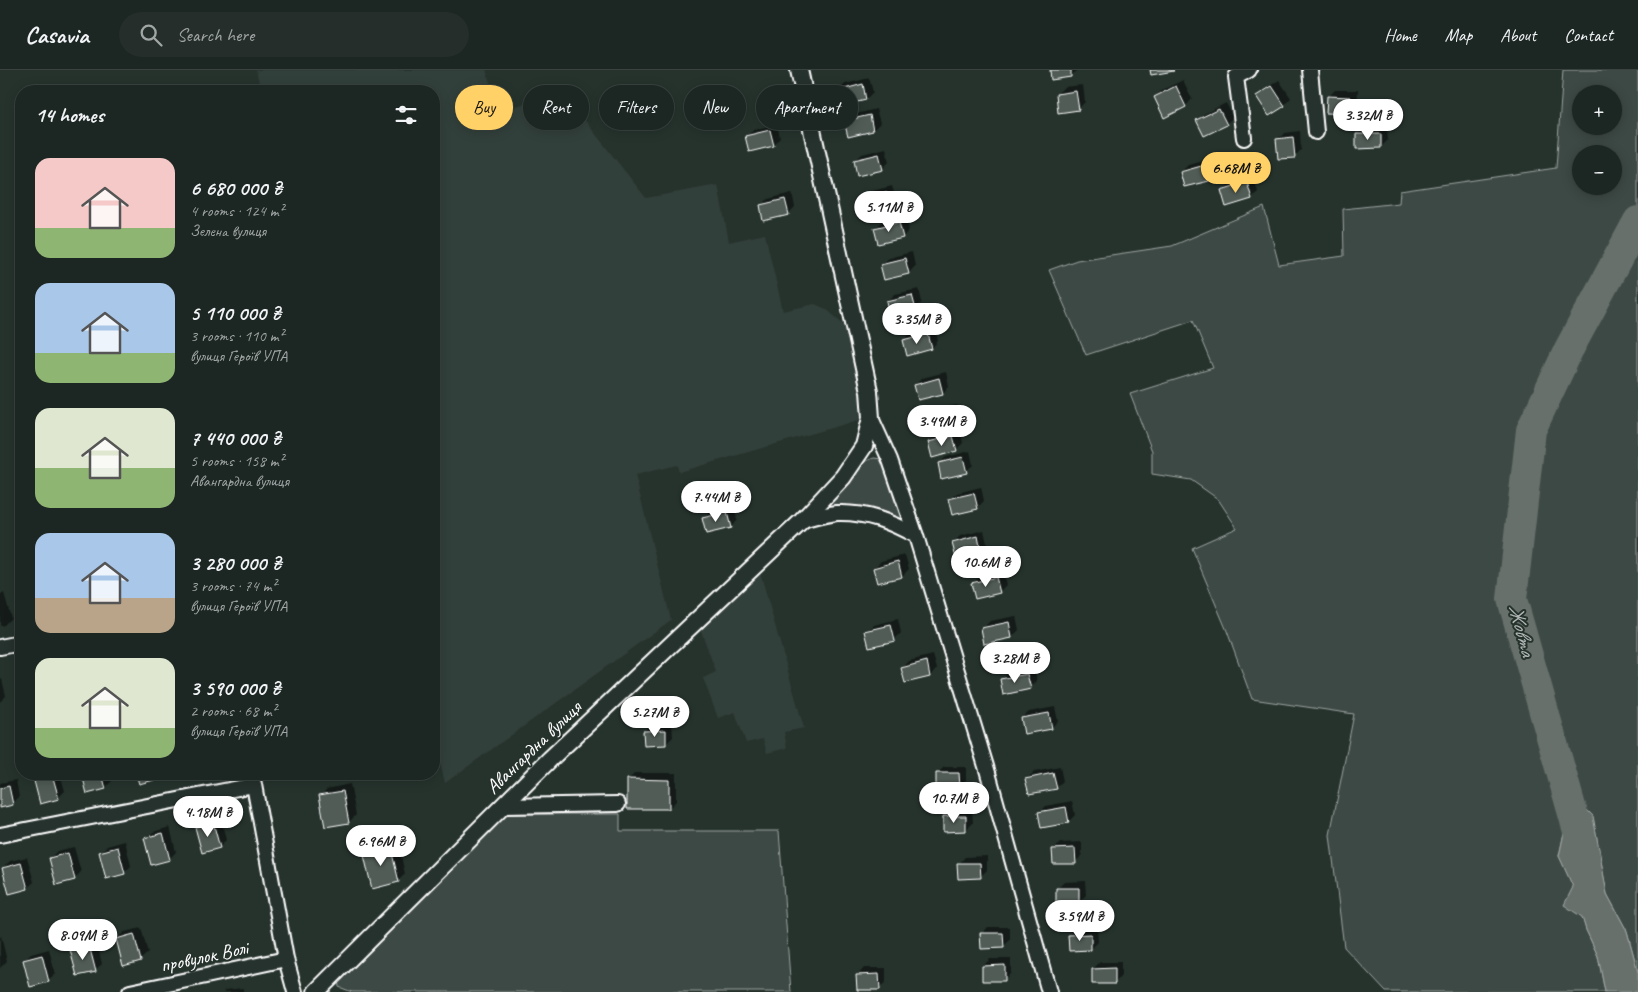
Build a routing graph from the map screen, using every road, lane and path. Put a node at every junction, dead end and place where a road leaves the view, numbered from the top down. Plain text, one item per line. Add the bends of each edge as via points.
1 (799, 70) edge
2 (1249, 70) edge
3 (1310, 70) edge
4 (1316, 132) dead end
5 (1244, 138) dead end
6 (871, 418) junction
7 (802, 521) junction
8 (916, 536) junction
9 (15, 644) edge
10 (0, 647) edge
11 (248, 780) edge
12 (253, 780) edge
13 (618, 804) dead end
14 (504, 806) junction
15 (0, 835) edge
16 (286, 959) junction
17 (130, 992) edge
18 (295, 992) edge
19 (316, 992) edge
20 (1049, 992) edge

1 - 6 street, Авангардна вулиця via 869,391
2 - 5 street via 1236,77
3 - 4 street
6 - 7 street, Авангардна вулиця via 864,446 843,477
6 - 8 street via 890,460
7 - 8 street via 836,513 865,515 892,523
7 - 14 street, Авангардна вулиця
8 - 20 street via 988,773
9 - 10 street
11 - 15 street
12 - 16 street
13 - 14 street
14 - 19 street, Авангардна вулиця
16 - 17 street, провулок Волі
16 - 18 street

